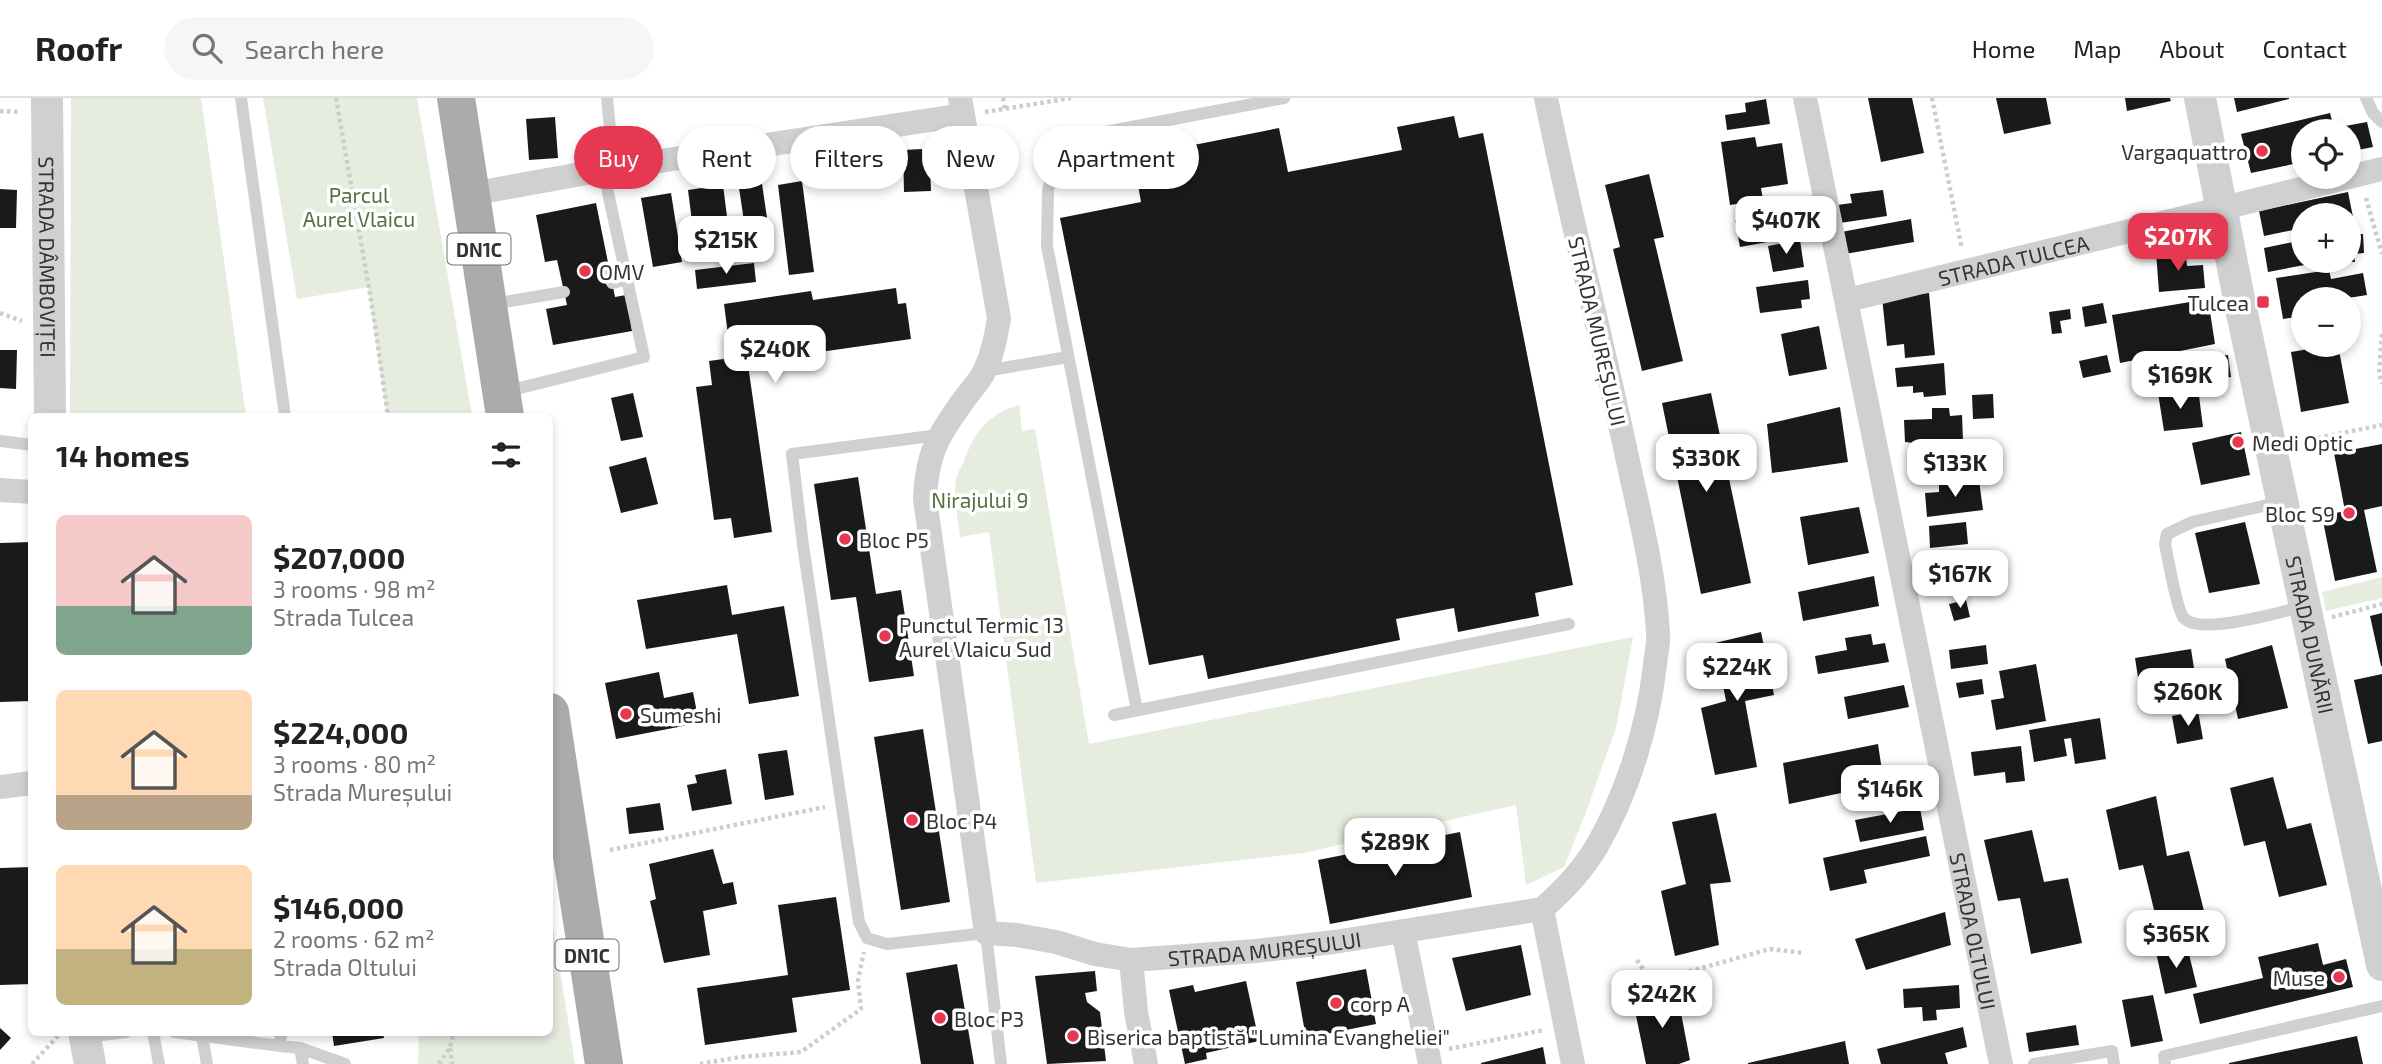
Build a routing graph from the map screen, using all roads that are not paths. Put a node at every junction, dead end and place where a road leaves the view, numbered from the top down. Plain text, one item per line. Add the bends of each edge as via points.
1 (47, 98) edge
2 (241, 98) edge
3 (456, 98) edge
4 (607, 98) edge
5 (1284, 98) edge
6 (1546, 98) edge
7 (1805, 98) edge
8 (2200, 98) edge
9 (2366, 98) edge
10 (961, 107) edge
11 (2382, 120) edge
12 (607, 126) edge
13 (663, 159) edge
14 (2371, 172) edge
15 (574, 175) edge
16 (612, 189) edge
17 (471, 194) junction
18 (2221, 209) junction
19 (629, 279) junction
20 (612, 283) dead end
21 (564, 292) dead end
22 (1847, 300) junction
23 (488, 305) junction
24 (1068, 356) junction
25 (984, 372) junction
26 (503, 404) edge
27 (50, 413) edge
28 (285, 413) edge
29 (939, 435) junction
30 (0, 441) edge
31 (28, 444) edge
32 (0, 490) edge
33 (28, 492) edge
34 (2283, 501) junction
35 (2307, 614) junction
36 (1569, 624) dead end
37 (1137, 710) junction
38 (1114, 715) dead end
39 (553, 732) edge
40 (28, 784) edge
41 (0, 787) edge
42 (1542, 909) junction
43 (1403, 931) junction
44 (986, 933) junction
45 (1131, 960) junction
46 (2382, 965) edge
47 (2382, 1006) edge
48 (106, 1036) edge
49 (154, 1036) edge
50 (202, 1036) joint
51 (281, 1039) edge
52 (80, 1041) edge
53 (300, 1048) junction
54 (159, 1064) edge
55 (207, 1064) edge
56 (303, 1064) edge
57 (345, 1064) edge
58 (604, 1064) edge
59 (1001, 1064) edge
60 (1146, 1064) edge
61 (1430, 1064) edge
62 (1573, 1064) edge
63 (2001, 1064) edge
64 (2034, 1064) edge
65 (2114, 1064) edge
66 (2165, 1064) edge

1 - 27 street, STRADA DÂMBOVIȚEI
2 - 28 lane
3 - 17 main road, DN1C
4 - 12 lane
5 - 24 lane via 1084,136 1060,152 1048,190 1047,246
6 - 42 street, STRADA MUREȘULUI via 1608,364 1651,572 1658,635 1651,698 1612,817 1579,872
7 - 22 street, STRADA OLTULUI
8 - 18 street, STRADA DUNĂRII
9 - 11 lane
10 - 13 street
10 - 25 street via 999,318
14 - 18 street, STRADA TULCEA
15 - 17 street
16 - 19 lane
17 - 23 main road, DN1C
18 - 22 street, STRADA TULCEA
18 - 34 street, STRADA DUNĂRII
19 - 20 lane
19 - 26 lane via 644,357
21 - 23 lane
22 - 63 street, STRADA OLTULUI
23 - 26 main road, DN1C
24 - 25 lane
24 - 37 lane
25 - 29 street
29 - 44 street via 927,471 925,499
29 - 44 lane via 792,454 859,922 867,938 887,944
30 - 31 lane
32 - 33 street
34 - 35 street, STRADA DUNĂRII
34 - 35 lane via 2192,522 2167,534 2165,544 2182,617 2194,626
35 - 46 street, STRADA DUNĂRII
36 - 37 lane
37 - 38 lane
39 - 58 main road, DN1C
40 - 41 street
42 - 43 street, STRADA MUREȘULUI
42 - 62 street
43 - 45 street, STRADA MUREȘULUI via 1256,951
43 - 61 street
44 - 45 street, STRADA MUREȘULUI via 1056,942
44 - 59 lane
45 - 60 street
47 - 66 lane via 2164,1056
48 - 52 lane
49 - 54 lane
50 - 51 lane
50 - 55 lane
51 - 53 lane
53 - 56 lane
53 - 57 lane
64 - 65 lane via 2112,1051

